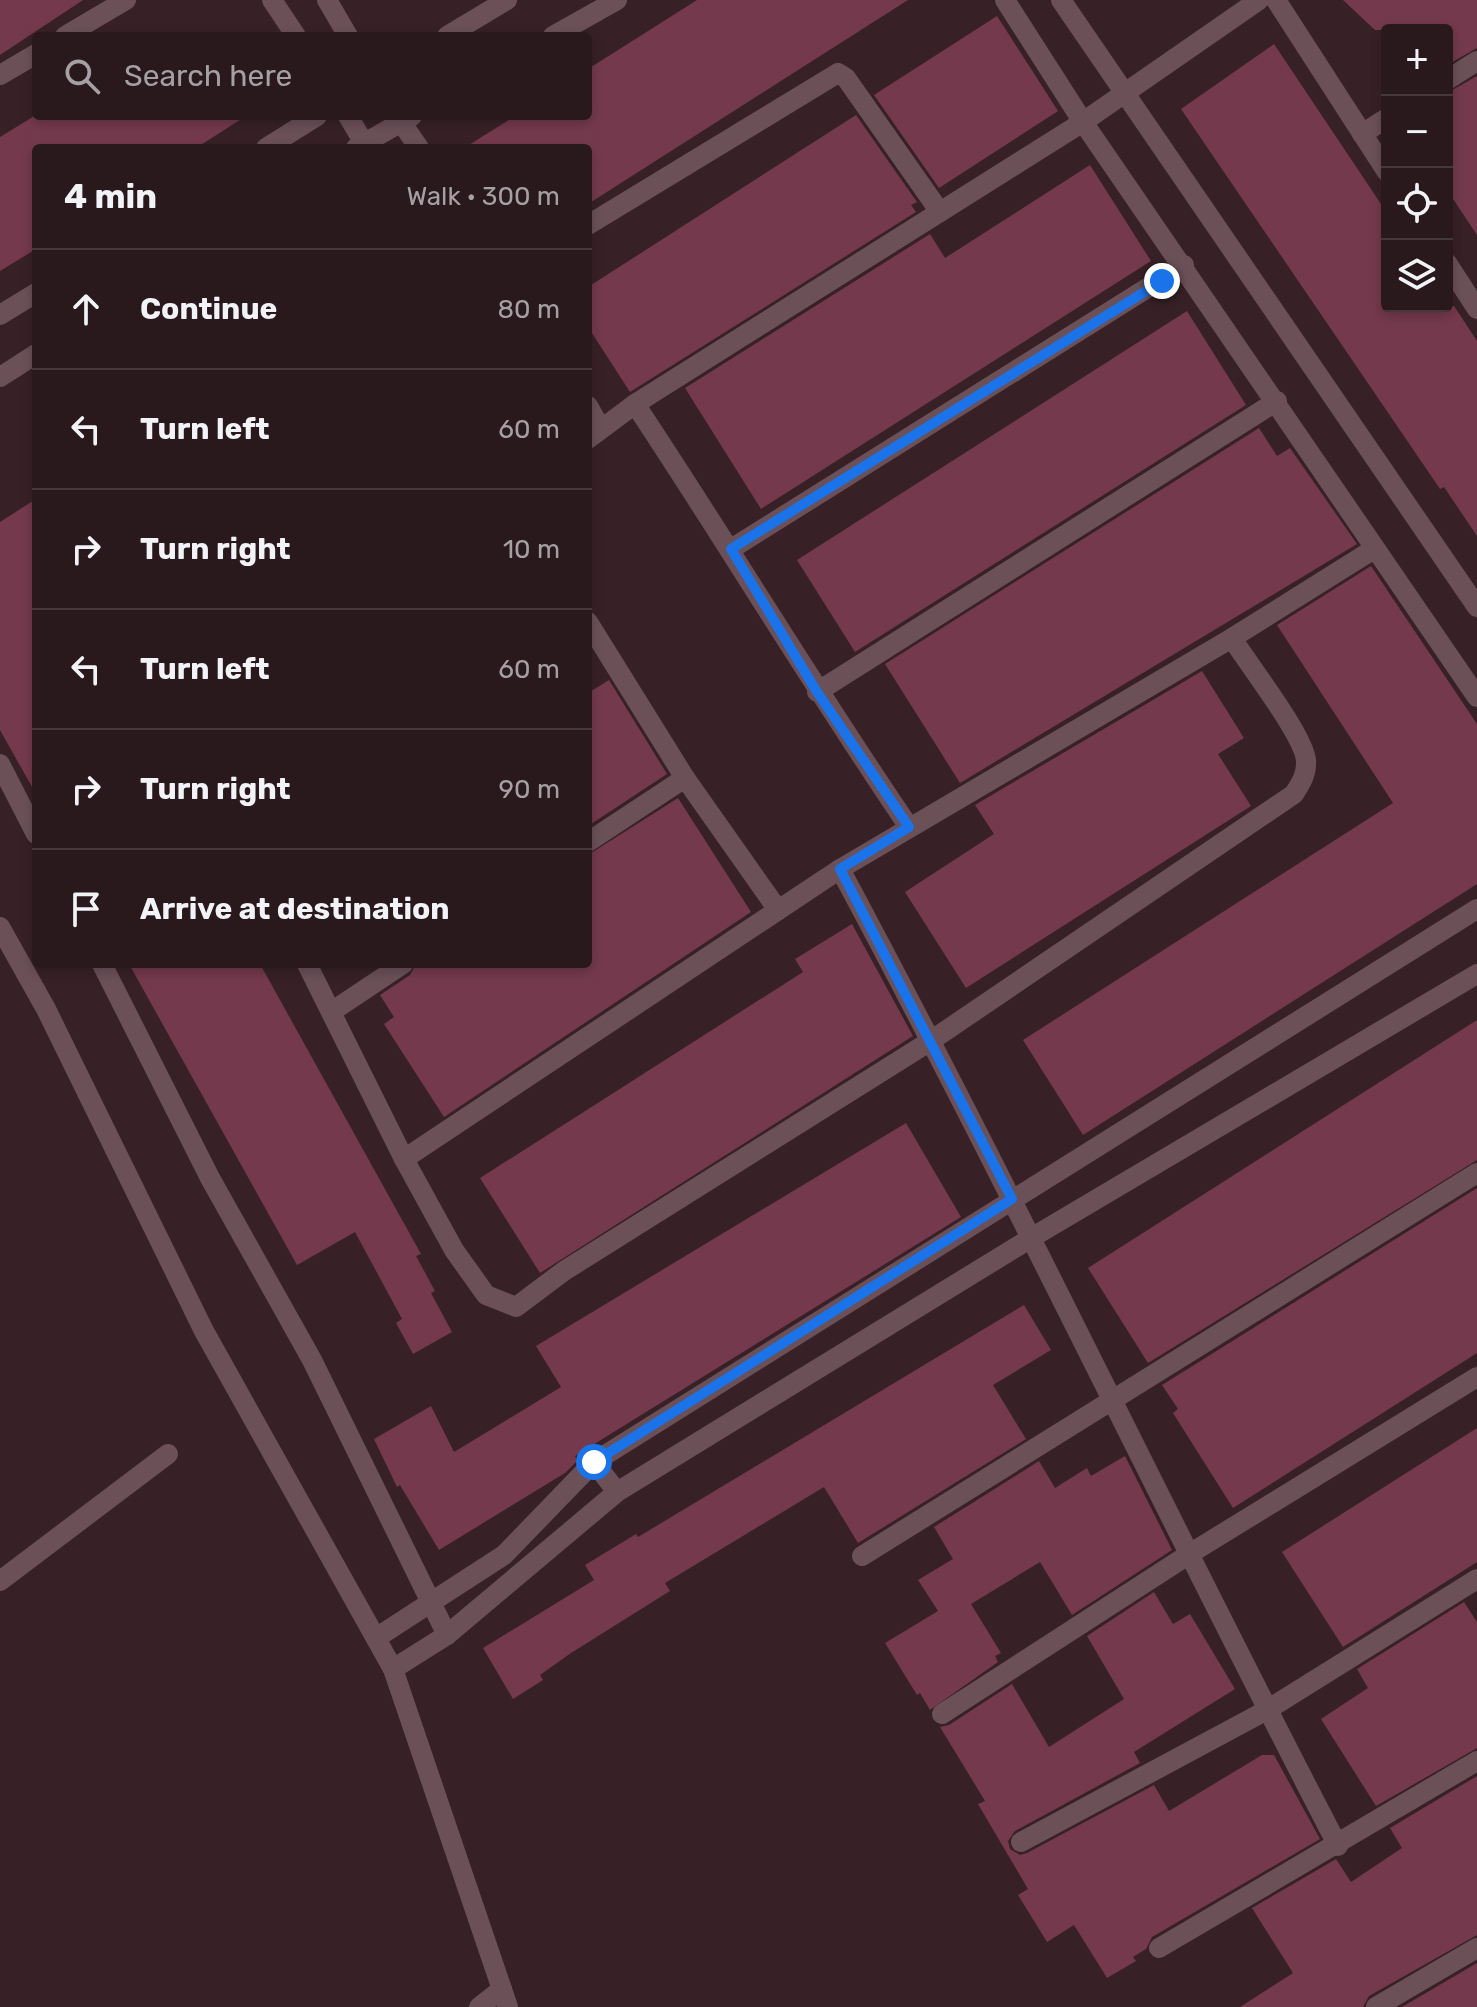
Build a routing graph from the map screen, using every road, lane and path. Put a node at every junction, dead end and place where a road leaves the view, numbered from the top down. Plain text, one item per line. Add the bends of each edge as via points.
1 (126, 0) edge
2 (272, 0) edge
3 (327, 0) edge
4 (507, 0) edge
5 (617, 0) edge
6 (1005, 0) edge
7 (1061, 0) edge
8 (1259, 0) edge
9 (1276, 0) edge
10 (72, 32) edge
11 (293, 32) edge
12 (346, 32) edge
13 (454, 32) edge
14 (560, 32) edge
15 (32, 56) edge
16 (1477, 61) edge
17 (0, 75) edge
18 (1453, 76) edge
19 (1122, 94) junction
20 (311, 120) edge
21 (350, 120) edge
22 (400, 120) edge
23 (404, 120) edge
24 (1083, 122) junction
25 (1381, 122) edge
26 (1362, 134) junction
27 (272, 144) edge
28 (360, 144) edge
29 (362, 144) edge
30 (417, 144) edge
31 (1384, 168) edge
32 (940, 212) junction
33 (592, 223) edge
34 (1184, 265) junction
35 (1453, 272) edge
36 (32, 295) edge
37 (1477, 309) edge
38 (0, 315) edge
39 (32, 357) edge
40 (0, 377) edge
41 (1277, 401) junction
42 (635, 404) junction
43 (595, 434) edge
44 (731, 549) junction
45 (1374, 549) junction
46 (1477, 607) edge
47 (592, 635) edge
48 (1232, 638) junction
49 (817, 692) junction
50 (1477, 697) edge
51 (0, 764) edge
52 (685, 778) junction
53 (32, 826) edge
54 (909, 827) junction
55 (592, 839) edge
56 (840, 869) junction
57 (1477, 909) edge
58 (778, 910) junction
59 (0, 927) edge
60 (104, 968) edge
61 (309, 968) edge
62 (397, 968) edge
63 (1477, 974) edge
64 (331, 1012) junction
65 (932, 1040) junction
66 (404, 1159) junction
67 (1477, 1173) edge
68 (1012, 1199) junction
69 (1031, 1238) junction
70 (1477, 1377) edge
71 (1111, 1401) junction
72 (168, 1454) dead end
73 (594, 1462) junction
74 (617, 1492) junction
75 (1191, 1553) junction
76 (862, 1556) dead end
77 (1477, 1579) edge
78 (0, 1581) edge
79 (431, 1604) junction
80 (447, 1635) junction
81 (376, 1638) junction
82 (393, 1669) junction
83 (1267, 1710) junction
84 (942, 1714) dead end
85 (1477, 1761) edge
86 (1021, 1842) dead end
87 (1338, 1846) junction
88 (1159, 1948) dead end
89 (1477, 1948) edge
90 (505, 1998) edge
91 (479, 2007) edge
92 (1376, 2007) edge

1 - 10 street
2 - 11 street
3 - 12 street
4 - 13 street
5 - 14 street
6 - 24 street
7 - 19 street
8 - 19 street
9 - 26 street
15 - 17 street
16 - 18 street
19 - 24 street
19 - 46 street
20 - 27 street
21 - 28 street
22 - 29 street
23 - 30 street
24 - 32 street
24 - 34 street
25 - 26 street
26 - 31 street
32 - 33 street via 838,73
32 - 42 street
34 - 41 street
34 - 44 street
35 - 37 street
36 - 38 street
39 - 40 street
41 - 45 street
41 - 49 street
42 - 43 street
42 - 44 street
44 - 49 street
45 - 48 street
45 - 50 street
47 - 52 street
48 - 54 street
48 - 65 street via 1306,758 1305,776 1294,794
49 - 54 street
51 - 53 street
52 - 55 street
52 - 58 street
54 - 56 street
56 - 58 street
56 - 65 street
57 - 68 street
58 - 66 street
59 - 81 street via 46,1009 204,1331
60 - 79 street via 210,1178 312,1360
61 - 64 street
62 - 64 street
63 - 69 street
64 - 66 street
65 - 66 street via 577,1262 516,1307 486,1295 474,1281
65 - 68 street
67 - 71 street
68 - 69 street
68 - 73 street
69 - 71 street
69 - 74 street
70 - 75 street
71 - 75 street
71 - 76 street
72 - 78 street
73 - 74 street
73 - 79 street via 504,1555
74 - 80 street
75 - 83 street
75 - 84 street
77 - 83 street
79 - 80 street
79 - 81 street
80 - 82 street
81 - 82 street
82 - 90 street
83 - 86 street
83 - 87 street
85 - 87 street
87 - 88 street
89 - 92 street
90 - 91 street

